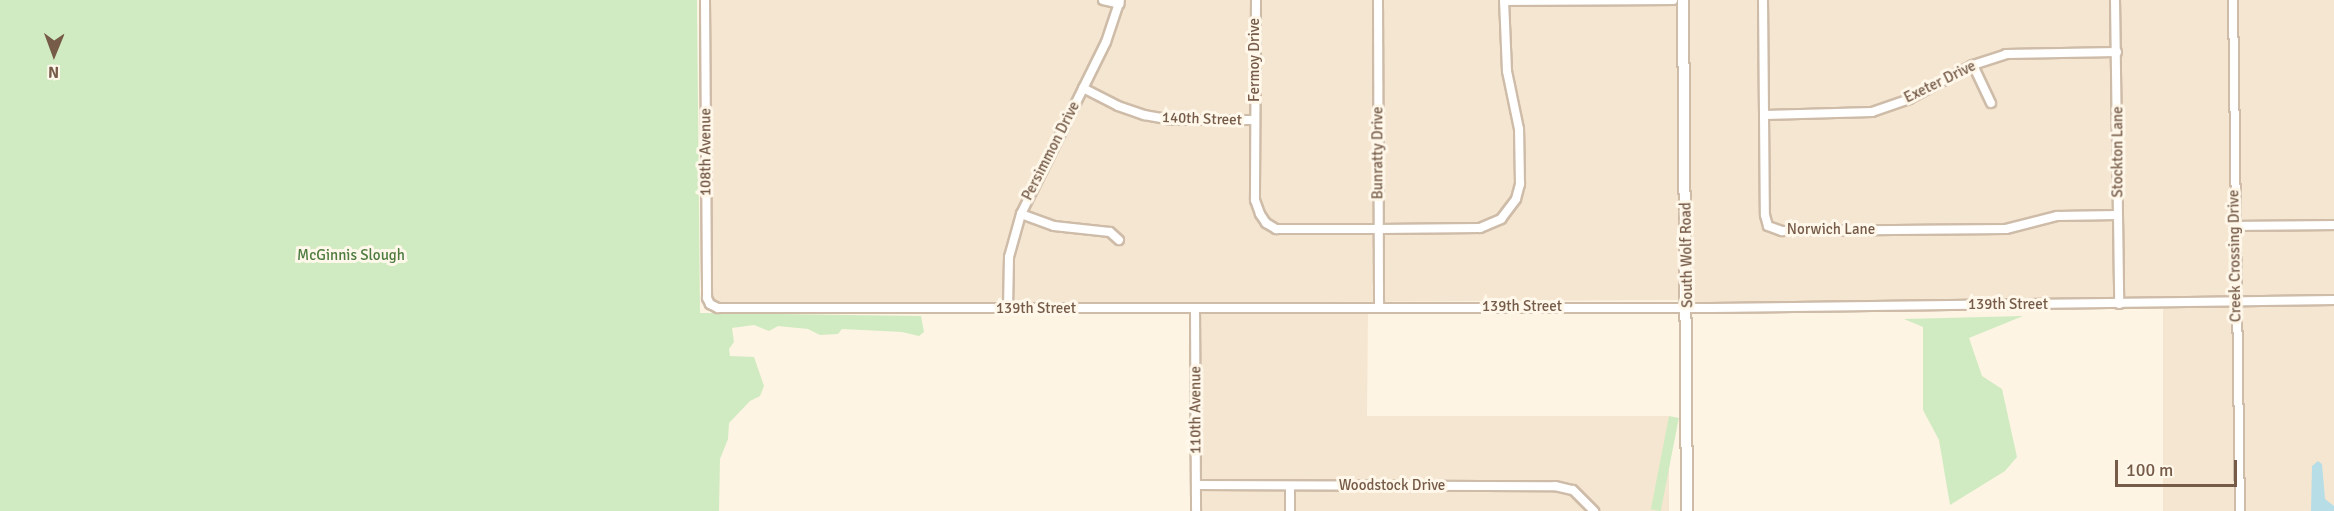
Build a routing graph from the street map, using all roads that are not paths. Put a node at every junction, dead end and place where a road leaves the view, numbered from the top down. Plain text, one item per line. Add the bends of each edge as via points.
1 (705, 0) edge
2 (1103, 0) edge
3 (1256, 0) edge
4 (1378, 0) edge
5 (1674, 0) edge
6 (1683, 0) edge
7 (1763, 0) edge
8 (2115, 0) edge
9 (2233, 0) edge
10 (1504, 1) edge
11 (1120, 2) edge
12 (2117, 51) junction
13 (1973, 64) junction
14 (1083, 88) junction
15 (1991, 103) dead end
16 (1765, 115) junction
17 (1255, 120) junction
18 (1021, 214) junction
19 (2118, 215) junction
20 (2334, 225) edge
21 (2235, 226) junction
22 (1379, 229) junction
23 (1119, 240) dead end
24 (2334, 300) edge
25 (2236, 303) junction
26 (710, 304) joint
27 (2119, 304) junction
28 (1379, 307) junction
29 (1688, 307) junction
30 (1008, 309) junction
31 (1195, 309) junction
32 (1196, 485) junction
33 (1290, 487) junction
34 (1196, 511) edge
35 (1290, 511) edge
36 (1594, 511) edge
37 (1687, 511) edge
38 (2240, 511) edge

1 - 26 street, 108th Avenue
2 - 11 street
3 - 17 street, Fermoy Drive
4 - 22 street, Bunratty Drive
5 - 10 street
6 - 29 main road, South Wolf Road
7 - 16 street, Norwich Lane
8 - 12 street, Stockton Lane
9 - 21 street, Creek Crossing Drive
10 - 22 street, Fermoy Drive via 1507,71 1519,129 1520,184 1516,199 1501,219 1480,228
11 - 14 street, Persimmon Drive
12 - 13 street, Exeter Drive via 2006,54
12 - 19 street, Stockton Lane
13 - 15 street
13 - 16 street, Exeter Drive via 1909,99 1872,112
14 - 17 street, 140th Street via 1144,116
14 - 18 street, Persimmon Drive
16 - 19 street, Norwich Lane via 1765,215 1768,226 1782,231 2006,229 2058,216
17 - 22 street, Fermoy Drive via 1255,200 1266,223 1276,229
18 - 23 street via 1054,226 1110,232
18 - 30 street, Persimmon Drive via 1009,258
19 - 27 street, Stockton Lane
20 - 21 street
21 - 25 street, Creek Crossing Drive
22 - 28 street, Bunratty Drive
24 - 25 street, 139th Street
25 - 27 street, 139th Street
25 - 38 street, Creek Crossing Drive
26 - 30 street, 139th Street via 726,308
27 - 29 street, 139th Street
28 - 29 street, 139th Street
28 - 31 street, 139th Street
29 - 37 main road, South Wolf Road
30 - 31 street, 139th Street
31 - 32 street, 110th Avenue
32 - 33 street, Woodstock Drive
32 - 34 street, 110th Avenue
33 - 35 street
33 - 36 street, Woodstock Drive via 1555,486 1573,490

